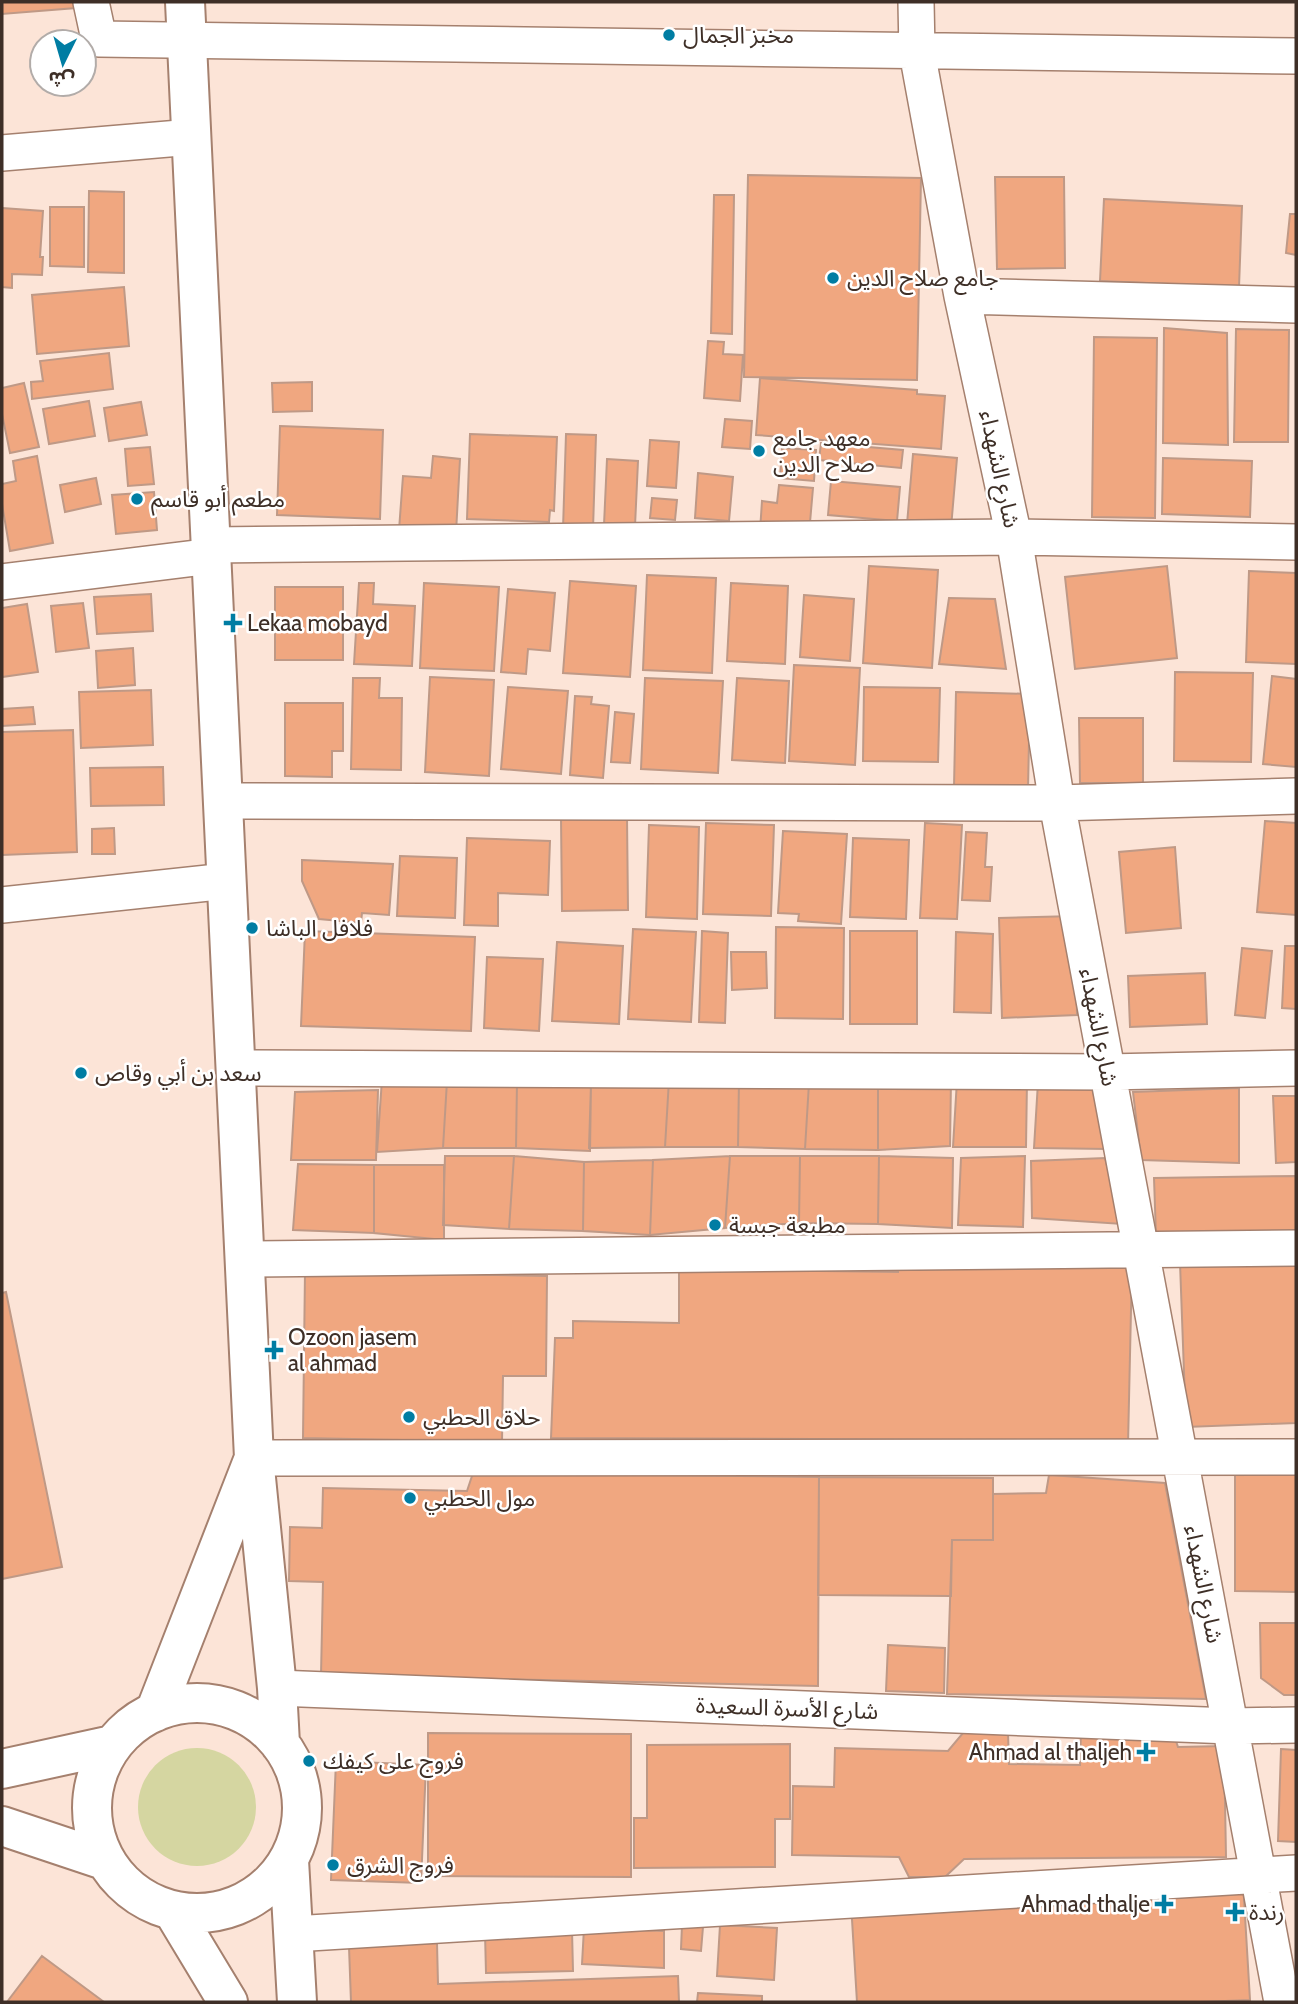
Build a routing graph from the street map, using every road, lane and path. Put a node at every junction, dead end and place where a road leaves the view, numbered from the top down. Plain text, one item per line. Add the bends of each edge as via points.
1 (91, 2) edge
2 (916, 2) edge
3 (186, 20) edge
4 (917, 52) junction
5 (1296, 56) edge
6 (192, 137) junction
7 (2, 153) edge
8 (962, 296) junction
9 (1296, 305) edge
10 (1014, 537) junction
11 (1296, 542) edge
12 (211, 551) junction
13 (2, 582) edge
14 (1296, 796) edge
15 (223, 801) junction
16 (1057, 803) junction
17 (227, 881) junction
18 (2, 905) edge
19 (236, 1068) junction
20 (1296, 1068) edge
21 (1107, 1072) junction
22 (1296, 1248) edge
23 (1141, 1249) junction
24 (245, 1259) junction
25 (1296, 1457) edge
26 (254, 1458) junction
27 (1180, 1459) junction
28 (278, 1688) junction
29 (155, 1712) junction
30 (1296, 1725) edge
31 (1230, 1726) junction
32 (280, 1744) junction
33 (112, 1745) junction
34 (2, 1769) edge
35 (2, 1826) edge
36 (104, 1860) junction
37 (289, 1860) junction
38 (1296, 1873) edge
39 (1258, 1874) junction
40 (173, 1911) junction
41 (293, 1934) junction
42 (228, 2002) edge
43 (297, 2002) edge
44 (1282, 2002) edge

1 - 3 street via 99,39
2 - 4 street, شارع الشهداء
3 - 4 street
3 - 6 street
4 - 5 street
4 - 8 street, شارع الشهداء
6 - 7 street
6 - 12 street
8 - 9 street
8 - 10 street, شارع الشهداء
10 - 11 street
10 - 12 street
10 - 16 street, شارع الشهداء
12 - 13 street
12 - 15 street
14 - 16 street
15 - 16 street
15 - 17 street
16 - 21 street, شارع الشهداء
17 - 18 street
17 - 19 street
19 - 21 street
19 - 24 street
20 - 21 street
21 - 23 street, شارع الشهداء
22 - 23 street
23 - 24 street
23 - 27 street, شارع الشهداء
24 - 26 street
25 - 27 street
26 - 27 street
26 - 28 street
26 - 29 street
27 - 31 street, شارع الشهداء
28 - 31 street, شارع الأسرة السعيدة
28 - 32 street
29 - 32 street via 182,1704 210,1704 237,1711 261,1725
29 - 33 street via 131,1725
30 - 31 street, شارع الأسرة السعيدة
31 - 39 street, شارع الشهداء
32 - 37 street via 301,1788 298,1837
33 - 34 street
33 - 36 street via 98,1772 92,1801 94,1831
35 - 36 street
36 - 40 street via 122,1883 145,1901
37 - 40 street via 251,1899 200,1914
37 - 41 street
38 - 39 street
39 - 41 street
39 - 44 street, شارع الشهداء
40 - 42 street
41 - 43 street

